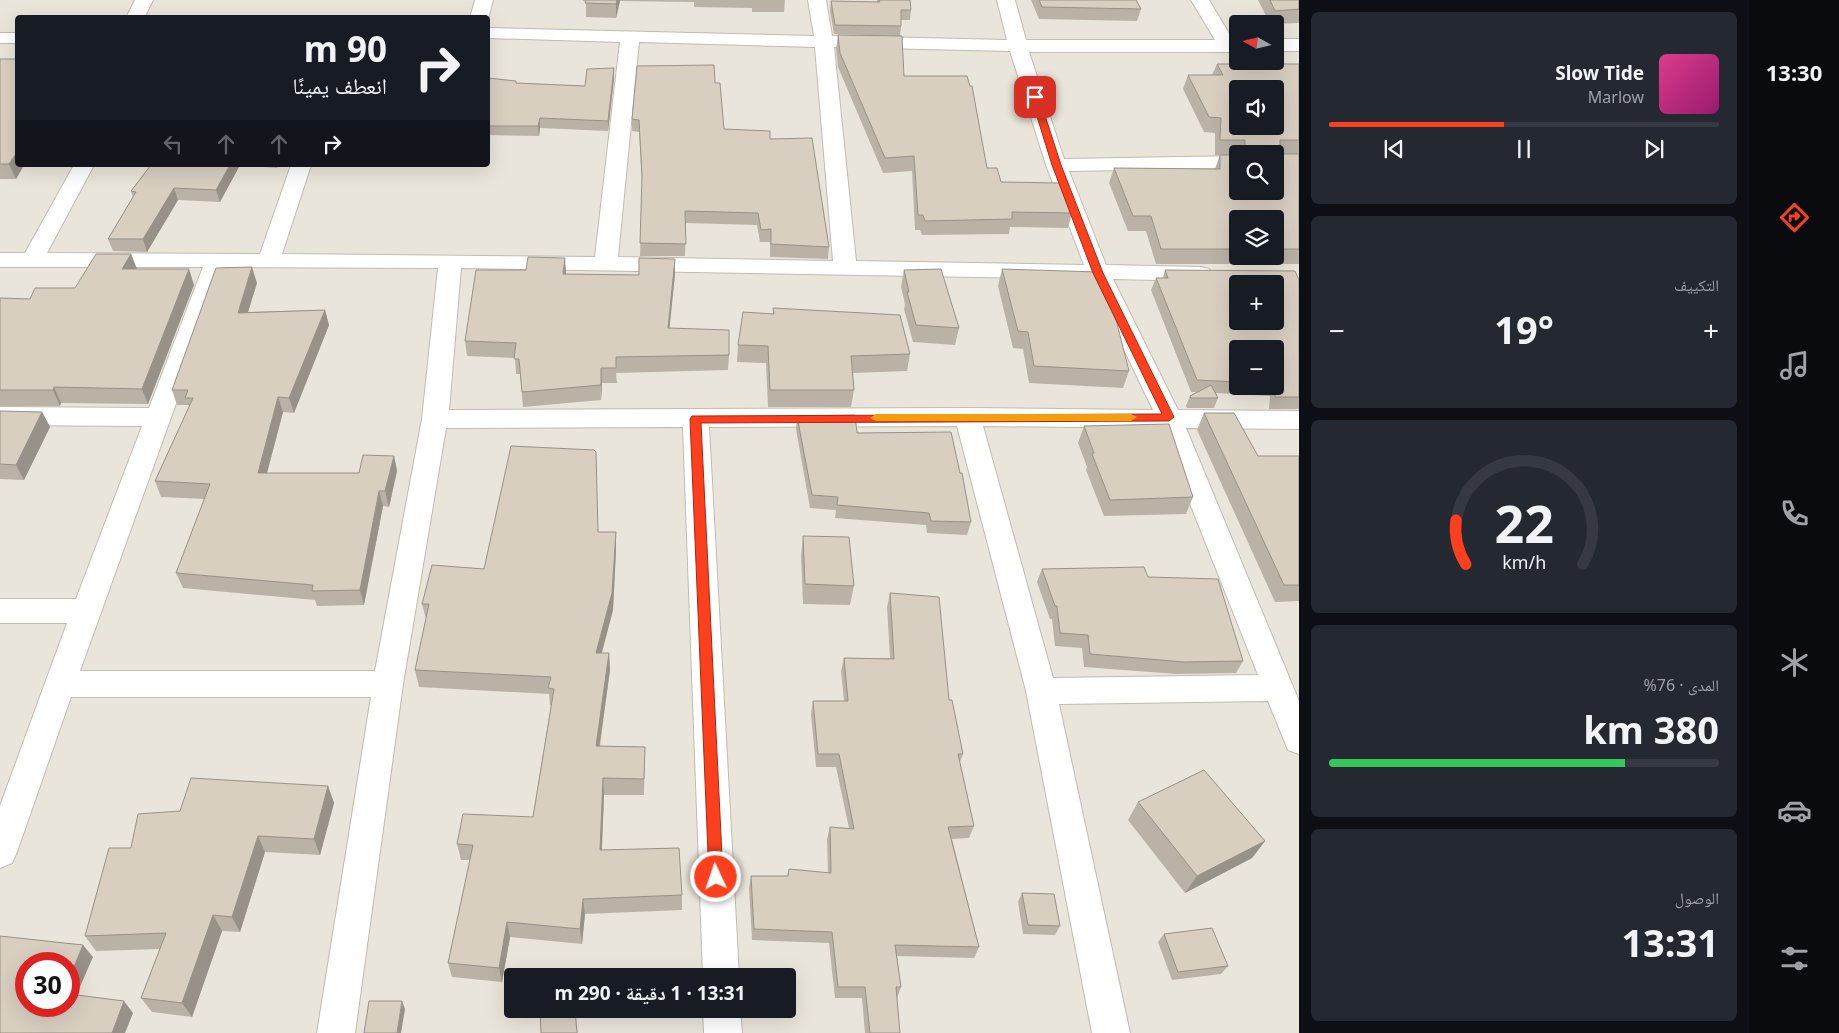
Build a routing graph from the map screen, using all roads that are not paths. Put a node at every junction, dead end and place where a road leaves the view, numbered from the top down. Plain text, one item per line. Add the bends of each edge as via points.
1 (144, 0) edge
2 (484, 0) edge
3 (817, 0) edge
4 (1006, 0) edge
5 (1200, 0) edge
6 (136, 15) edge
7 (480, 15) edge
8 (490, 34) edge
9 (630, 36) junction
10 (0, 38) edge
11 (15, 38) edge
12 (824, 42) junction
13 (1229, 42) edge
14 (1018, 46) junction
15 (1229, 46) edge
16 (1229, 162) edge
17 (1056, 165) junction
18 (83, 167) edge
19 (301, 167) edge
20 (0, 260) edge
21 (32, 260) junction
22 (217, 260) junction
23 (269, 260) junction
24 (450, 261) junction
25 (606, 263) junction
26 (844, 267) junction
27 (1098, 273) junction
28 (1222, 274) edge
29 (0, 416) edge
30 (158, 417) junction
31 (968, 417) junction
32 (1169, 417) junction
33 (435, 419) junction
34 (696, 419) junction
35 (1299, 420) edge
36 (0, 611) edge
37 (86, 611) junction
38 (60, 684) junction
39 (388, 684) junction
40 (1277, 688) junction
41 (1040, 691) junction
42 (1299, 740) edge
43 (0, 852) edge
44 (720, 968) edge
45 (722, 1018) edge
46 (336, 1033) edge
47 (723, 1033) edge
48 (1111, 1033) edge

1 - 6 street
2 - 7 street
3 - 12 street
4 - 14 street
5 - 13 street
8 - 9 street
9 - 12 street
9 - 25 street
10 - 11 street
12 - 14 street
12 - 26 street
14 - 15 street
14 - 17 street
16 - 17 street
17 - 27 street
18 - 21 street
19 - 23 street
20 - 21 street
21 - 22 street
22 - 23 street
22 - 30 street
23 - 24 street
24 - 25 street
24 - 33 street
25 - 26 street
26 - 27 street
27 - 28 street
27 - 32 street
29 - 30 street
30 - 37 street
31 - 32 street
31 - 34 street
31 - 41 street
32 - 35 street
32 - 40 street
33 - 34 street
33 - 39 street
34 - 44 street
36 - 37 street
37 - 38 street
38 - 39 street
38 - 43 street
39 - 46 street
40 - 41 street
40 - 42 street
41 - 48 street
45 - 47 street

